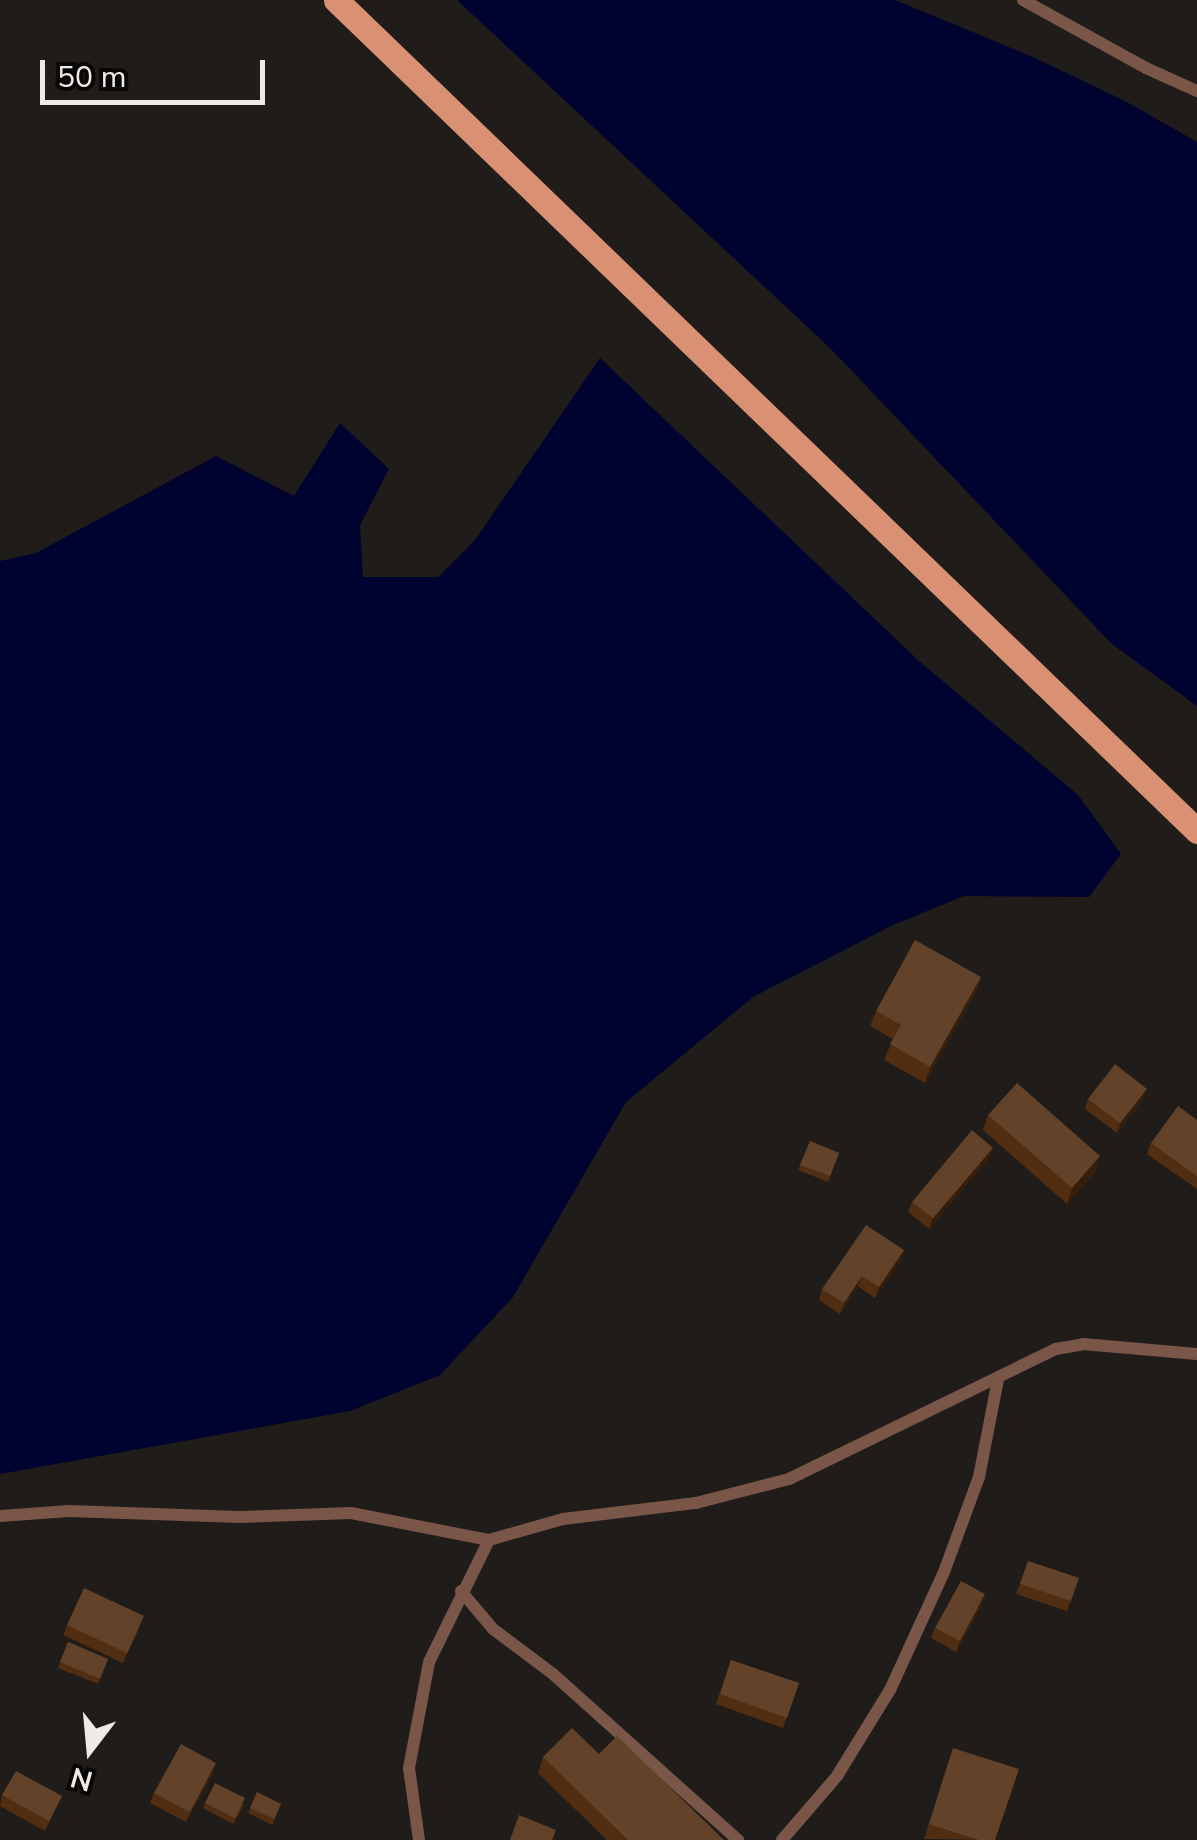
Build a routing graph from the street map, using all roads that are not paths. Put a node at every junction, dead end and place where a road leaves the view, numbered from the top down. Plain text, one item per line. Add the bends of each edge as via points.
1 (336, 0) edge
2 (1023, 0) edge
3 (1197, 91) edge
4 (1197, 832) edge
5 (1197, 1354) edge
6 (998, 1379) junction
7 (0, 1516) edge
8 (488, 1540) junction
9 (461, 1590) junction
10 (419, 1840) edge
11 (738, 1840) edge
12 (782, 1840) edge

1 - 4 main road
2 - 3 lane
5 - 6 lane via 1083,1344 1056,1349
6 - 8 lane via 789,1480 696,1503 562,1519
6 - 12 lane via 979,1477 890,1690 837,1776
7 - 8 lane via 351,1513
8 - 9 lane
9 - 10 lane via 429,1662 414,1736 409,1768
9 - 11 lane via 493,1629 553,1674

